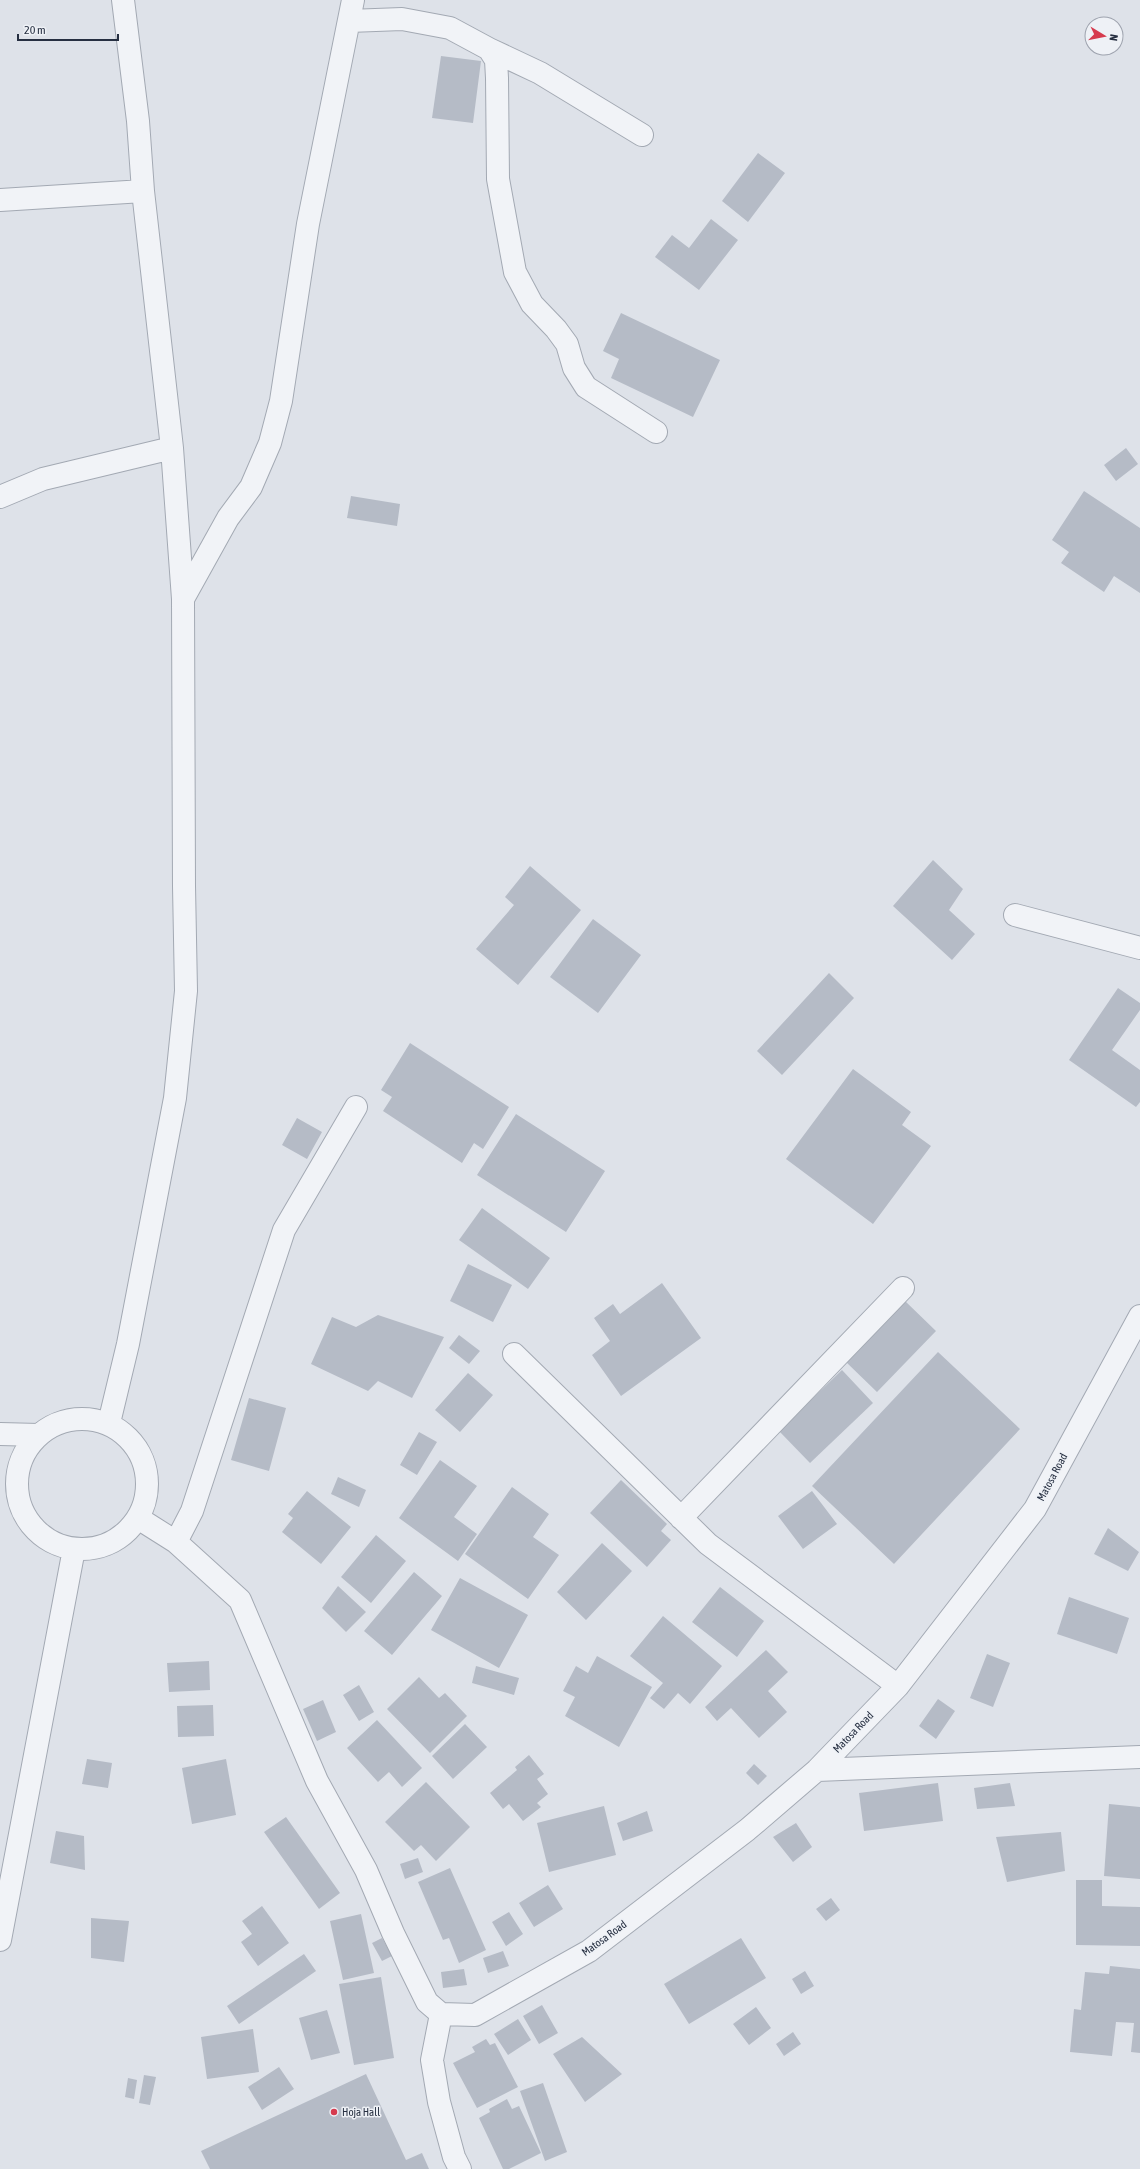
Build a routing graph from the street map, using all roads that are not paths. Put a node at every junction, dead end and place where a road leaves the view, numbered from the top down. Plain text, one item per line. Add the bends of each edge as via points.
1 (123, 0) edge
2 (351, 10) edge
3 (489, 49) junction
4 (642, 135) dead end
5 (143, 191) junction
6 (0, 200) edge
7 (656, 432) dead end
8 (172, 448) junction
9 (0, 497) edge
10 (183, 599) junction
11 (1015, 915) dead end
12 (1140, 948) edge
13 (356, 1107) dead end
14 (903, 1288) dead end
15 (1140, 1316) edge
16 (514, 1354) dead end
17 (109, 1423) junction
18 (0, 1434) edge
19 (39, 1435) junction
20 (0, 1495) edge
21 (20, 1503) junction
22 (138, 1518) junction
23 (681, 1518) junction
24 (176, 1542) junction
25 (74, 1549) junction
26 (898, 1686) junction
27 (1140, 1758) edge
28 (817, 1770) junction
29 (0, 1940) edge
30 (441, 2014) junction
31 (460, 2169) edge

1 - 5 street via 138,121
2 - 3 street via 450,28
2 - 10 street via 308,224 281,401 270,443 251,487 228,518
3 - 4 street via 540,73
3 - 7 street via 496,60 498,179 515,272 532,304 567,344 574,368 586,387
5 - 6 street
5 - 8 street
8 - 9 street via 43,479
8 - 10 street
10 - 17 street via 186,991 175,1098 128,1344
11 - 12 street
13 - 24 street via 284,1230 192,1511
14 - 23 street
15 - 26 street, Matosa Road via 1035,1509
16 - 23 street
17 - 19 street via 90,1418 72,1419 54,1424
17 - 22 street via 124,1433 136,1447 145,1464 148,1483 146,1501
18 - 19 street
19 - 21 street via 27,1449 19,1466 17,1485
20 - 21 street
21 - 25 street via 28,1520 40,1534 56,1544
22 - 24 street
22 - 25 street via 126,1533 110,1543 93,1549
23 - 26 street via 708,1544
24 - 30 street via 240,1600 317,1781 366,1870 427,2002
25 - 29 street
26 - 28 street, Matosa Road
27 - 28 street
28 - 30 street, Matosa Road via 747,1830 589,1951 475,2015
30 - 31 street via 432,2060 439,2102 454,2157

